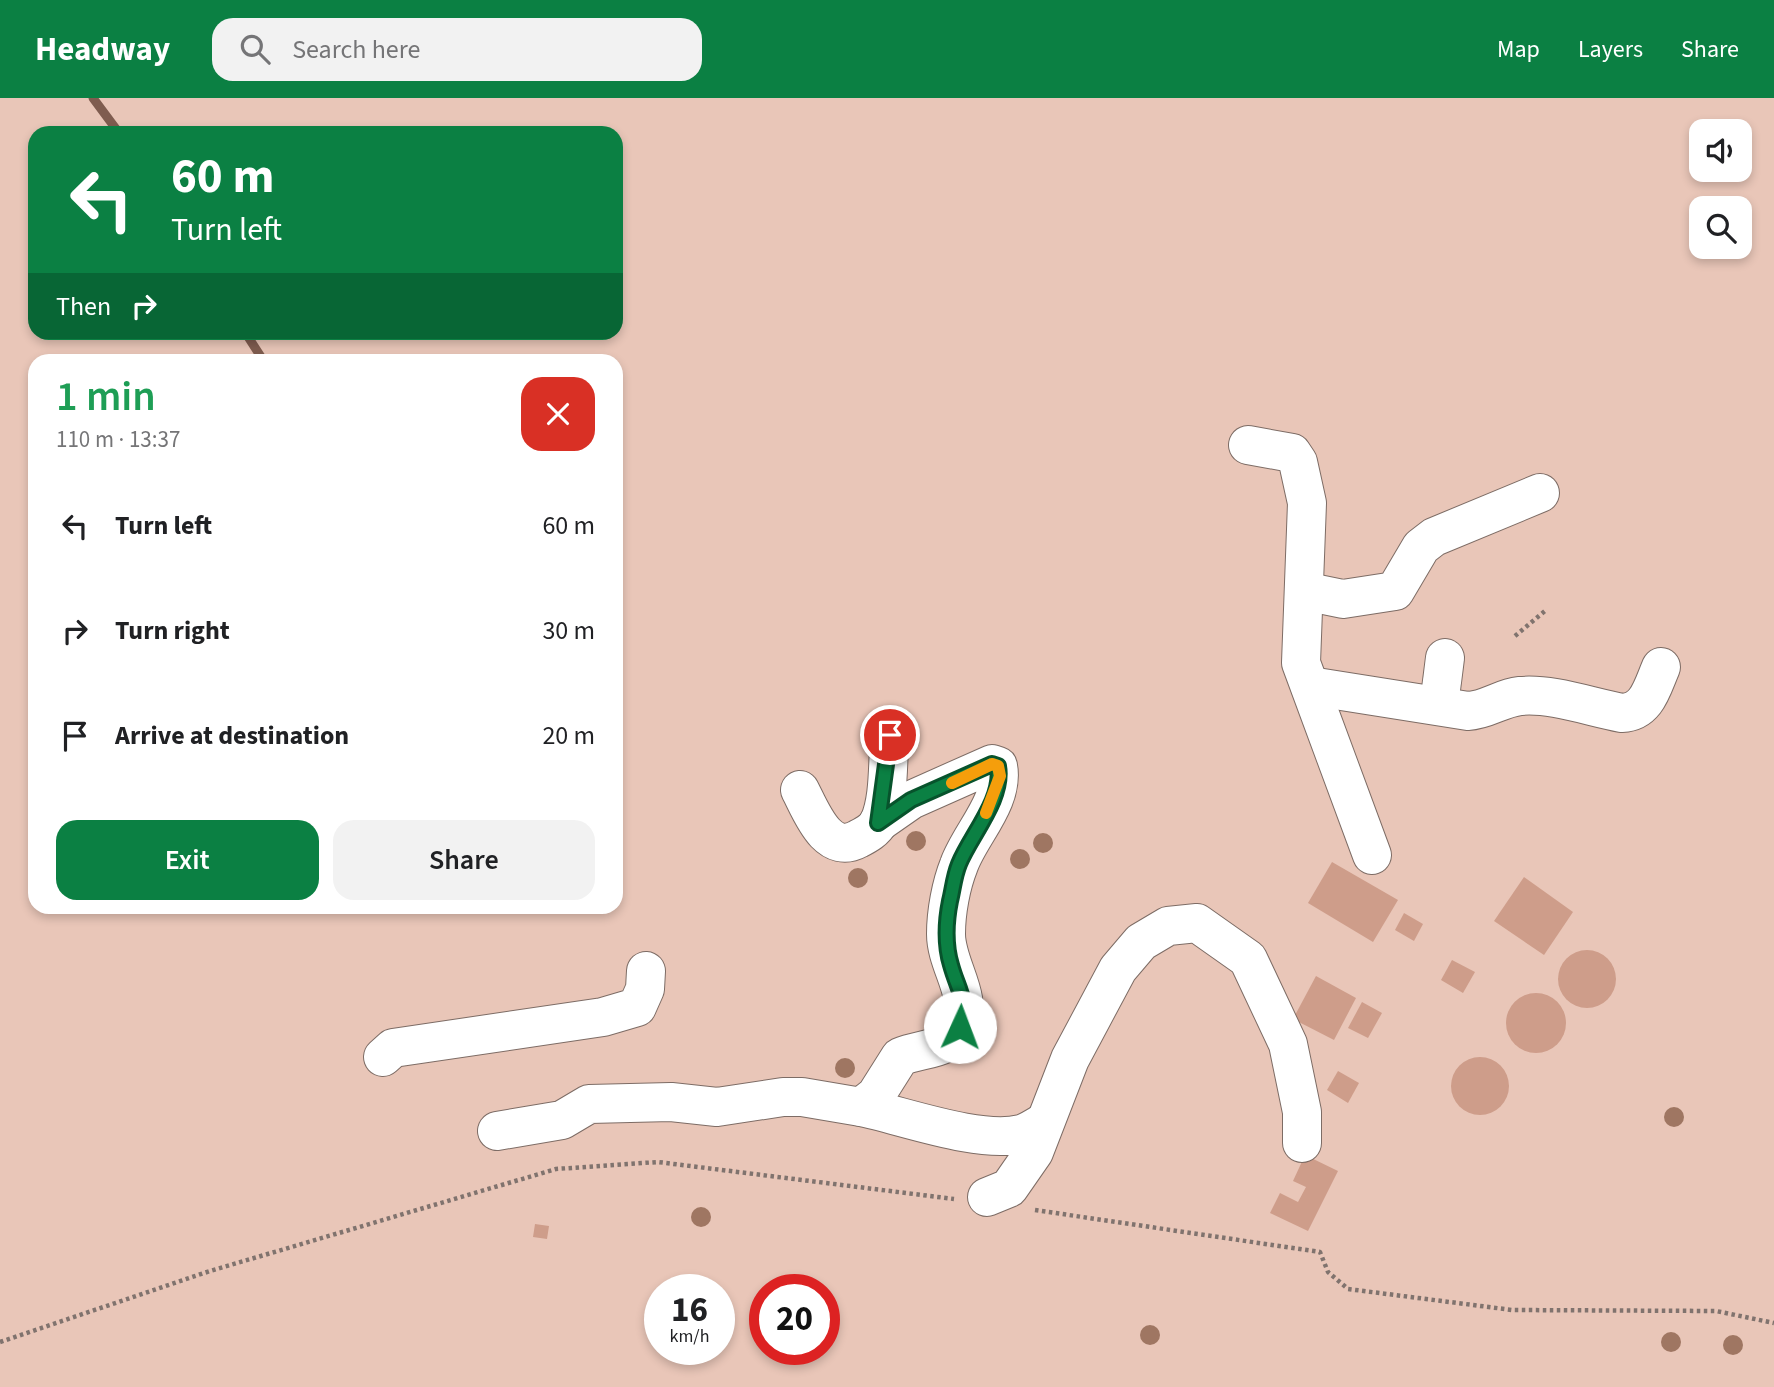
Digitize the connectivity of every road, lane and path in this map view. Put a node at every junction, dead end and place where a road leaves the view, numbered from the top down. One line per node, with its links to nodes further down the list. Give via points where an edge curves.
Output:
1 (1248, 446): 3 (lane, via 1292,453 1298,462 1307,503)
2 (1539, 493): 3 (lane, via 1434,537 1421,547 1395,591 1343,599)
3 (1304, 590): 8 (lane, via 1301,663)
4 (1545, 611): 7 (path)
5 (1445, 659): 9 (lane)
6 (1661, 667): 7 (lane, via 1644,704 1635,712 1518,696)
7 (1504, 669): 9 (lane, via 1485,710)
8 (1310, 686): 9 (lane); 13 (lane)
9 (1439, 705)
10 (890, 735): 12 (lane)
11 (800, 790): 12 (lane, via 823,832 838,842 852,842)
12 (878, 823): 16 (lane, via 911,800 992,764 998,766 1000,776 983,822 959,864 949,905 950,963 964,998 960,1027 944,1046 900,1057 876,1096)
13 (1372, 855)
14 (646, 971): 15 (lane, via 637,1007 603,1017 393,1048)
15 (383, 1057)
16 (861, 1107): 17 (lane, via 964,1132 1022,1133); 18 (lane, via 783,1097 717,1107 671,1102 589,1104 562,1120)
17 (1045, 1122): 19 (lane, via 1070,1059 1118,969 1141,942 1168,926 1197,923 1248,959 1288,1044 1302,1112); 20 (lane, via 1034,1152 1009,1188)
18 (497, 1131)
19 (1301, 1143)
20 (974, 1198): 23 (path, via 658,1162 555,1169 210,1271)
21 (1030, 1209): 22 (path, via 1320,1252 1328,1272 1348,1289 1512,1310 1716,1311)
22 (1774, 1323)
23 (0, 1342)

